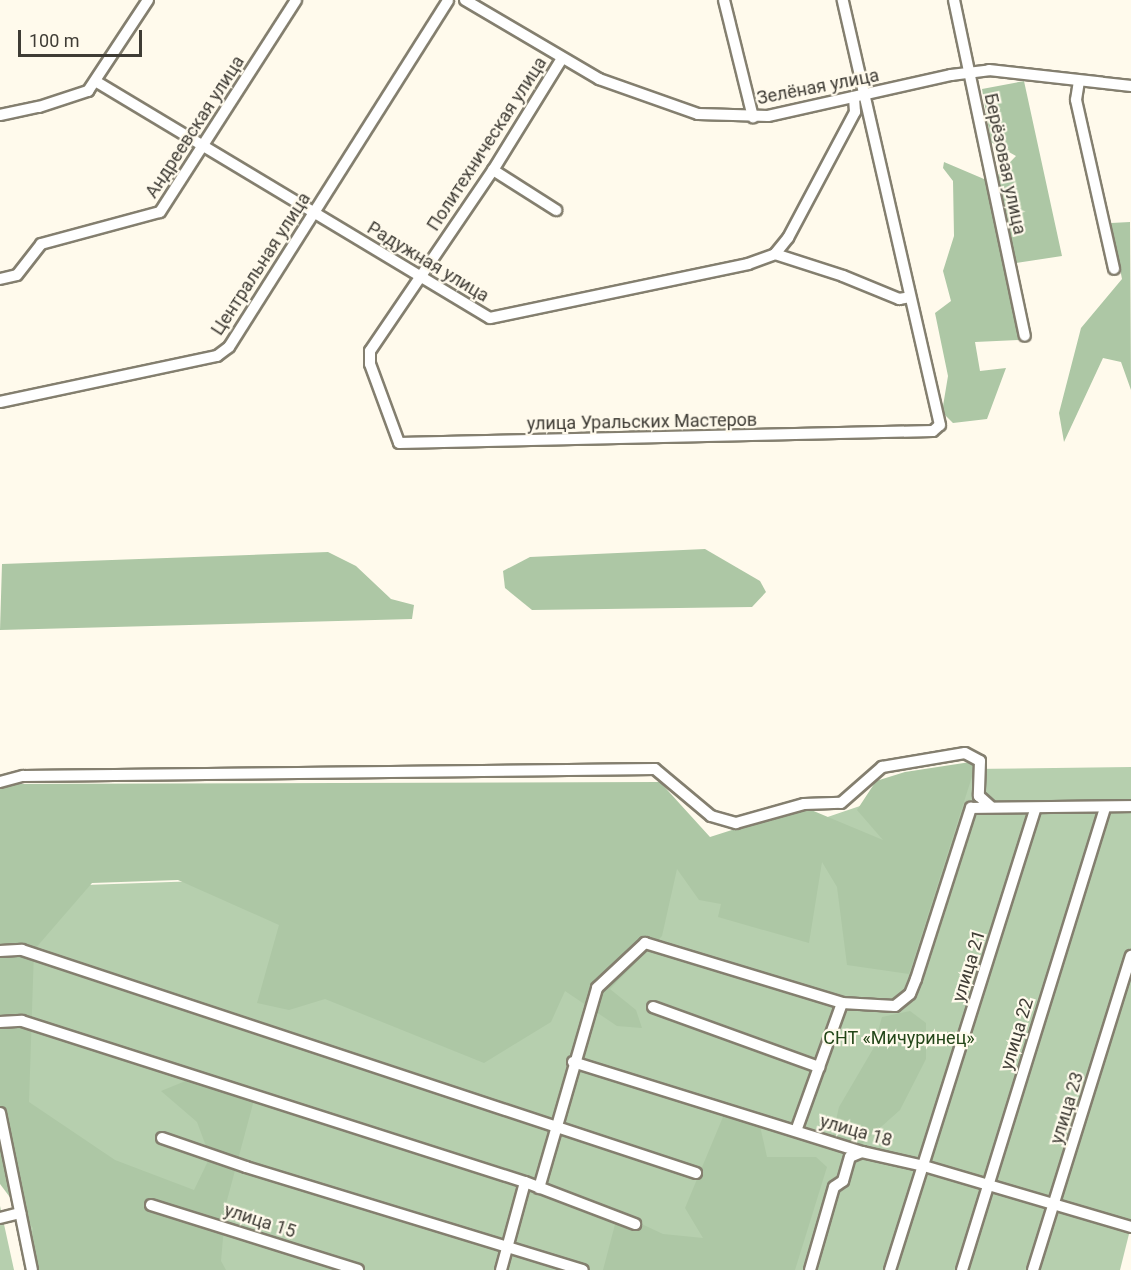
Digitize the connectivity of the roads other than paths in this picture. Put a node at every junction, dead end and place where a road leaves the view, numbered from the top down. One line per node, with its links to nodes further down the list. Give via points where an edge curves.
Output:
1 (147, 0): 11 (street)
2 (296, 0): 16 (street, Андреевская улица)
3 (448, 0): 19 (street, Центральная улица)
4 (465, 0): 8 (street, Зелёная улица)
5 (724, 0): 15 (street)
6 (843, 0): 13 (street)
7 (954, 0): 9 (street, Берёзовая улица)
8 (561, 60): 15 (street, Зелёная улица, via 670,107 698,114); 17 (street, Политехническая улица)
9 (968, 72): 10 (street, Зелёная улица, via 989,70); 13 (street, Зелёная улица); 25 (street, Берёзовая улица)
10 (1079, 81): 12 (street, Зелёная улица); 21 (street, via 1076,100)
11 (97, 82): 14 (street, via 88,91 59,101); 16 (street, Радужная улица)
12 (1131, 86)
13 (860, 96): 15 (street, Зелёная улица); 20 (street, via 788,238); 24 (street)
14 (0, 115)
15 (753, 117)
16 (204, 145): 19 (street, Радужная улица); 23 (street, Андреевская улица, via 160,212 41,244 17,275)
17 (493, 170): 18 (street); 22 (street, Политехническая улица)
18 (556, 210)
19 (313, 213): 22 (street, Радужная улица); 26 (street, Центральная улица, via 229,347 218,356)
20 (775, 254): 22 (street, Радужная улица, via 748,264 505,317 481,315); 24 (street, via 899,299)
21 (1114, 269)
22 (420, 276): 24 (street, улица Уральских Мастеров, via 370,351 370,364 394,436 399,443 408,444 933,431 940,425)
23 (0, 279)
24 (910, 297)
25 (1025, 336)
26 (0, 402)
27 (0, 782): 28 (street, via 23,776 655,769 711,816 736,823 804,804 841,803 882,767 965,753 980,760 979,796)
28 (990, 806): 31 (street); 34 (street, via 971,808 910,994 895,1006)
29 (1131, 806): 30 (street)
30 (1105, 808): 31 (street); 47 (street, улица 22)
31 (1035, 809): 44 (street, улица 21)
32 (0, 951): 40 (street, via 22,950)
33 (1131, 956): 49 (street, улица 23)
34 (842, 1004): 37 (street, via 645,943 597,988); 38 (street)
35 (653, 1007): 38 (street)
36 (0, 1022): 46 (street, via 22,1022)
37 (573, 1062): 40 (street); 41 (street, улица 18)
38 (819, 1066): 41 (street)
39 (0, 1113): 51 (street)
40 (557, 1128): 45 (street); 48 (street)
41 (796, 1131): 43 (street, улица 18)
42 (162, 1138): 55 (street)
43 (862, 1152): 44 (street, улица 18); 60 (street, via 850,1157 843,1181 834,1187)
44 (924, 1166): 47 (street, улица 18); 61 (street, улица 21)
45 (696, 1173)
46 (525, 1182): 48 (street); 55 (street)
47 (987, 1184): 49 (street, улица 18); 62 (street, улица 22)
48 (539, 1188): 53 (street)
49 (1055, 1203): 54 (street, улица 18); 63 (street, улица 23)
50 (151, 1205): 57 (street, улица 15)
51 (20, 1213): 52 (street); 56 (street)
52 (0, 1218)
53 (635, 1224)
54 (1131, 1227)
55 (507, 1247): 58 (street); 59 (street)
56 (32, 1270)
57 (358, 1270)
58 (501, 1270)
59 (583, 1270)
60 (810, 1270)
61 (891, 1270)
62 (962, 1270)
63 (1033, 1270)

